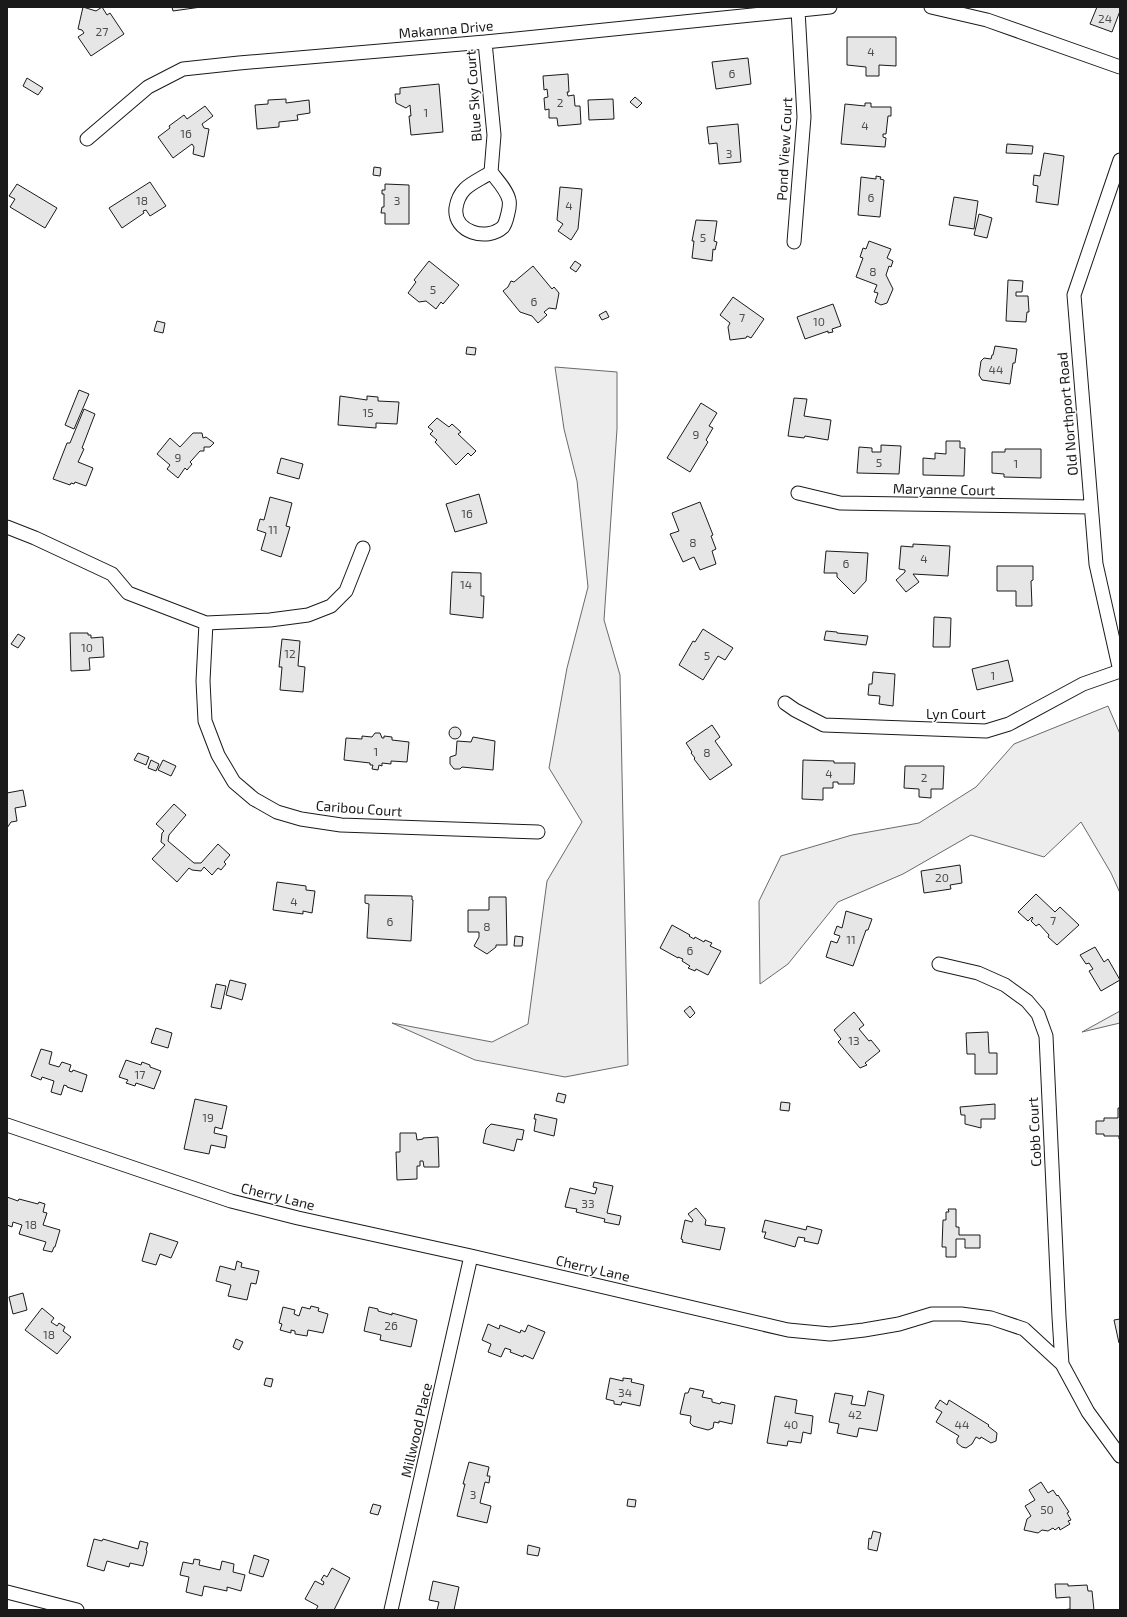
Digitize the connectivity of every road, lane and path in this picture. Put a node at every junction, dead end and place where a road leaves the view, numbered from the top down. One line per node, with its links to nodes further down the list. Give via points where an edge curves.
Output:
1 (830, 7): 3 (street, Makanna Drive)
2 (931, 7): 5 (street, via 987,20)
3 (798, 10): 4 (street, Makanna Drive); 9 (street, Pond View Court, via 804,117)
4 (485, 42): 6 (street, Makanna Drive, via 182,69 148,87); 8 (street, Blue Sky Court, via 494,135)
5 (1120, 67)
6 (87, 139)
7 (1120, 160): 11 (street, Old Northport Road, via 1074,295)
8 (491, 172): 8 (street, via 465,189 457,203 455,214 458,221 471,232 481,234 498,230 504,226 507,218 509,200)
9 (794, 242)
10 (798, 493): 11 (street, Maryanne Court, via 840,503)
11 (1091, 507): 15 (street, Old Northport Road, via 1096,564)
12 (7, 527): 14 (street, via 112,574 128,593)
13 (364, 548): 14 (street, via 346,591 331,606 308,615 270,620)
14 (206, 623): 17 (street, Caribou Court, via 203,681 205,721 218,755 234,782 254,799 277,812 301,819 341,825)
15 (1120, 671): 16 (street, Lyn Court, via 1083,684 1009,724 986,731 824,725)
16 (785, 703)
17 (538, 832)
18 (939, 964): 21 (street, Cobb Court, via 978,973 1005,984 1027,1000 1038,1014 1046,1036)
19 (7, 1125): 20 (street, Cherry Lane, via 231,1201)
20 (472, 1256): 21 (street, Cherry Lane, via 788,1330 830,1334 899,1324 932,1314 991,1318 1024,1329); 25 (street, Millwood Place)
21 (1062, 1364): 22 (street, Cherry Lane, via 1088,1412)
22 (1120, 1456)
23 (7, 1592): 24 (street)
24 (77, 1610)
25 (391, 1610)

